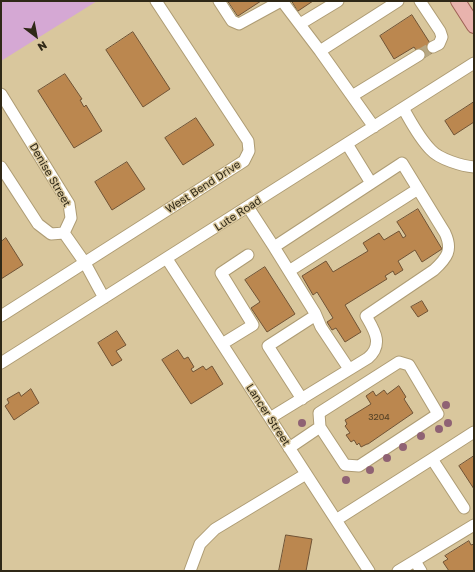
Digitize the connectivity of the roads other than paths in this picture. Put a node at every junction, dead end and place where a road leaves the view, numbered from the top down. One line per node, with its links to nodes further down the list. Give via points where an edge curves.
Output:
1 (156, 1): 28 (street, West Bend Drive, via 248,141 249,151 244,161)
2 (219, 1): 3 (street, via 232,21 239,24)
3 (281, 1): 8 (street)
4 (338, 1): 8 (street)
5 (398, 1): 11 (street)
6 (420, 1): 10 (street, via 442,37 439,44)
7 (458, 1): 9 (main road)
8 (300, 24): 11 (street)
9 (474, 26)
10 (433, 47)
11 (320, 51): 15 (street)
12 (420, 55): 15 (street)
13 (474, 62): 16 (street, Lute Road)
14 (1, 94): 24 (street, Denise Street, via 69,204 71,218)
15 (352, 96): 17 (street)
16 (403, 108): 17 (street, Lute Road); 20 (street, via 432,151 450,161)
17 (374, 127): 18 (street, Lute Road)
18 (346, 144): 21 (street); 23 (street, Lute Road)
19 (1, 166): 24 (street, via 38,224 51,234)
20 (474, 167)
21 (371, 184): 22 (street, via 402,163); 25 (street)
22 (418, 189): 29 (street); 35 (street, via 449,241 448,254 434,270 366,316 376,334 375,348 372,354)
23 (248, 207): 25 (street); 27 (street, Lute Road)
24 (64, 233): 28 (street)
25 (274, 247): 29 (street)
26 (248, 255): 33 (street, via 221,273 253,325)
27 (167, 259): 30 (street, Lute Road); 33 (street, Lancer Street)
28 (85, 263): 30 (street); 31 (street, West Bend Drive)
29 (289, 271): 32 (street)
30 (104, 298): 34 (street, Lute Road)
31 (1, 316)
32 (316, 316): 35 (street); 36 (street, via 268,346)
33 (222, 344): 37 (street, Lancer Street)
34 (1, 363)
35 (349, 369): 36 (street)
36 (302, 399): 37 (street)
37 (270, 418): 40 (street, Lancer Street)
38 (320, 427): 38 (street, via 345,465 358,466 438,414 408,365 399,362 319,413); 40 (street)
39 (474, 432): 41 (street)
40 (289, 448): 42 (street, Lancer Street)
41 (432, 459): 43 (street); 44 (street)
42 (306, 474): 44 (street, Lancer Street); 47 (street, via 215,529 200,544)
43 (464, 508)
44 (336, 520): 48 (street, Lancer Street)
45 (474, 525): 46 (street)
46 (415, 561): 49 (street); 50 (street)
47 (190, 571)
48 (369, 571)
49 (398, 571)
50 (421, 571)

